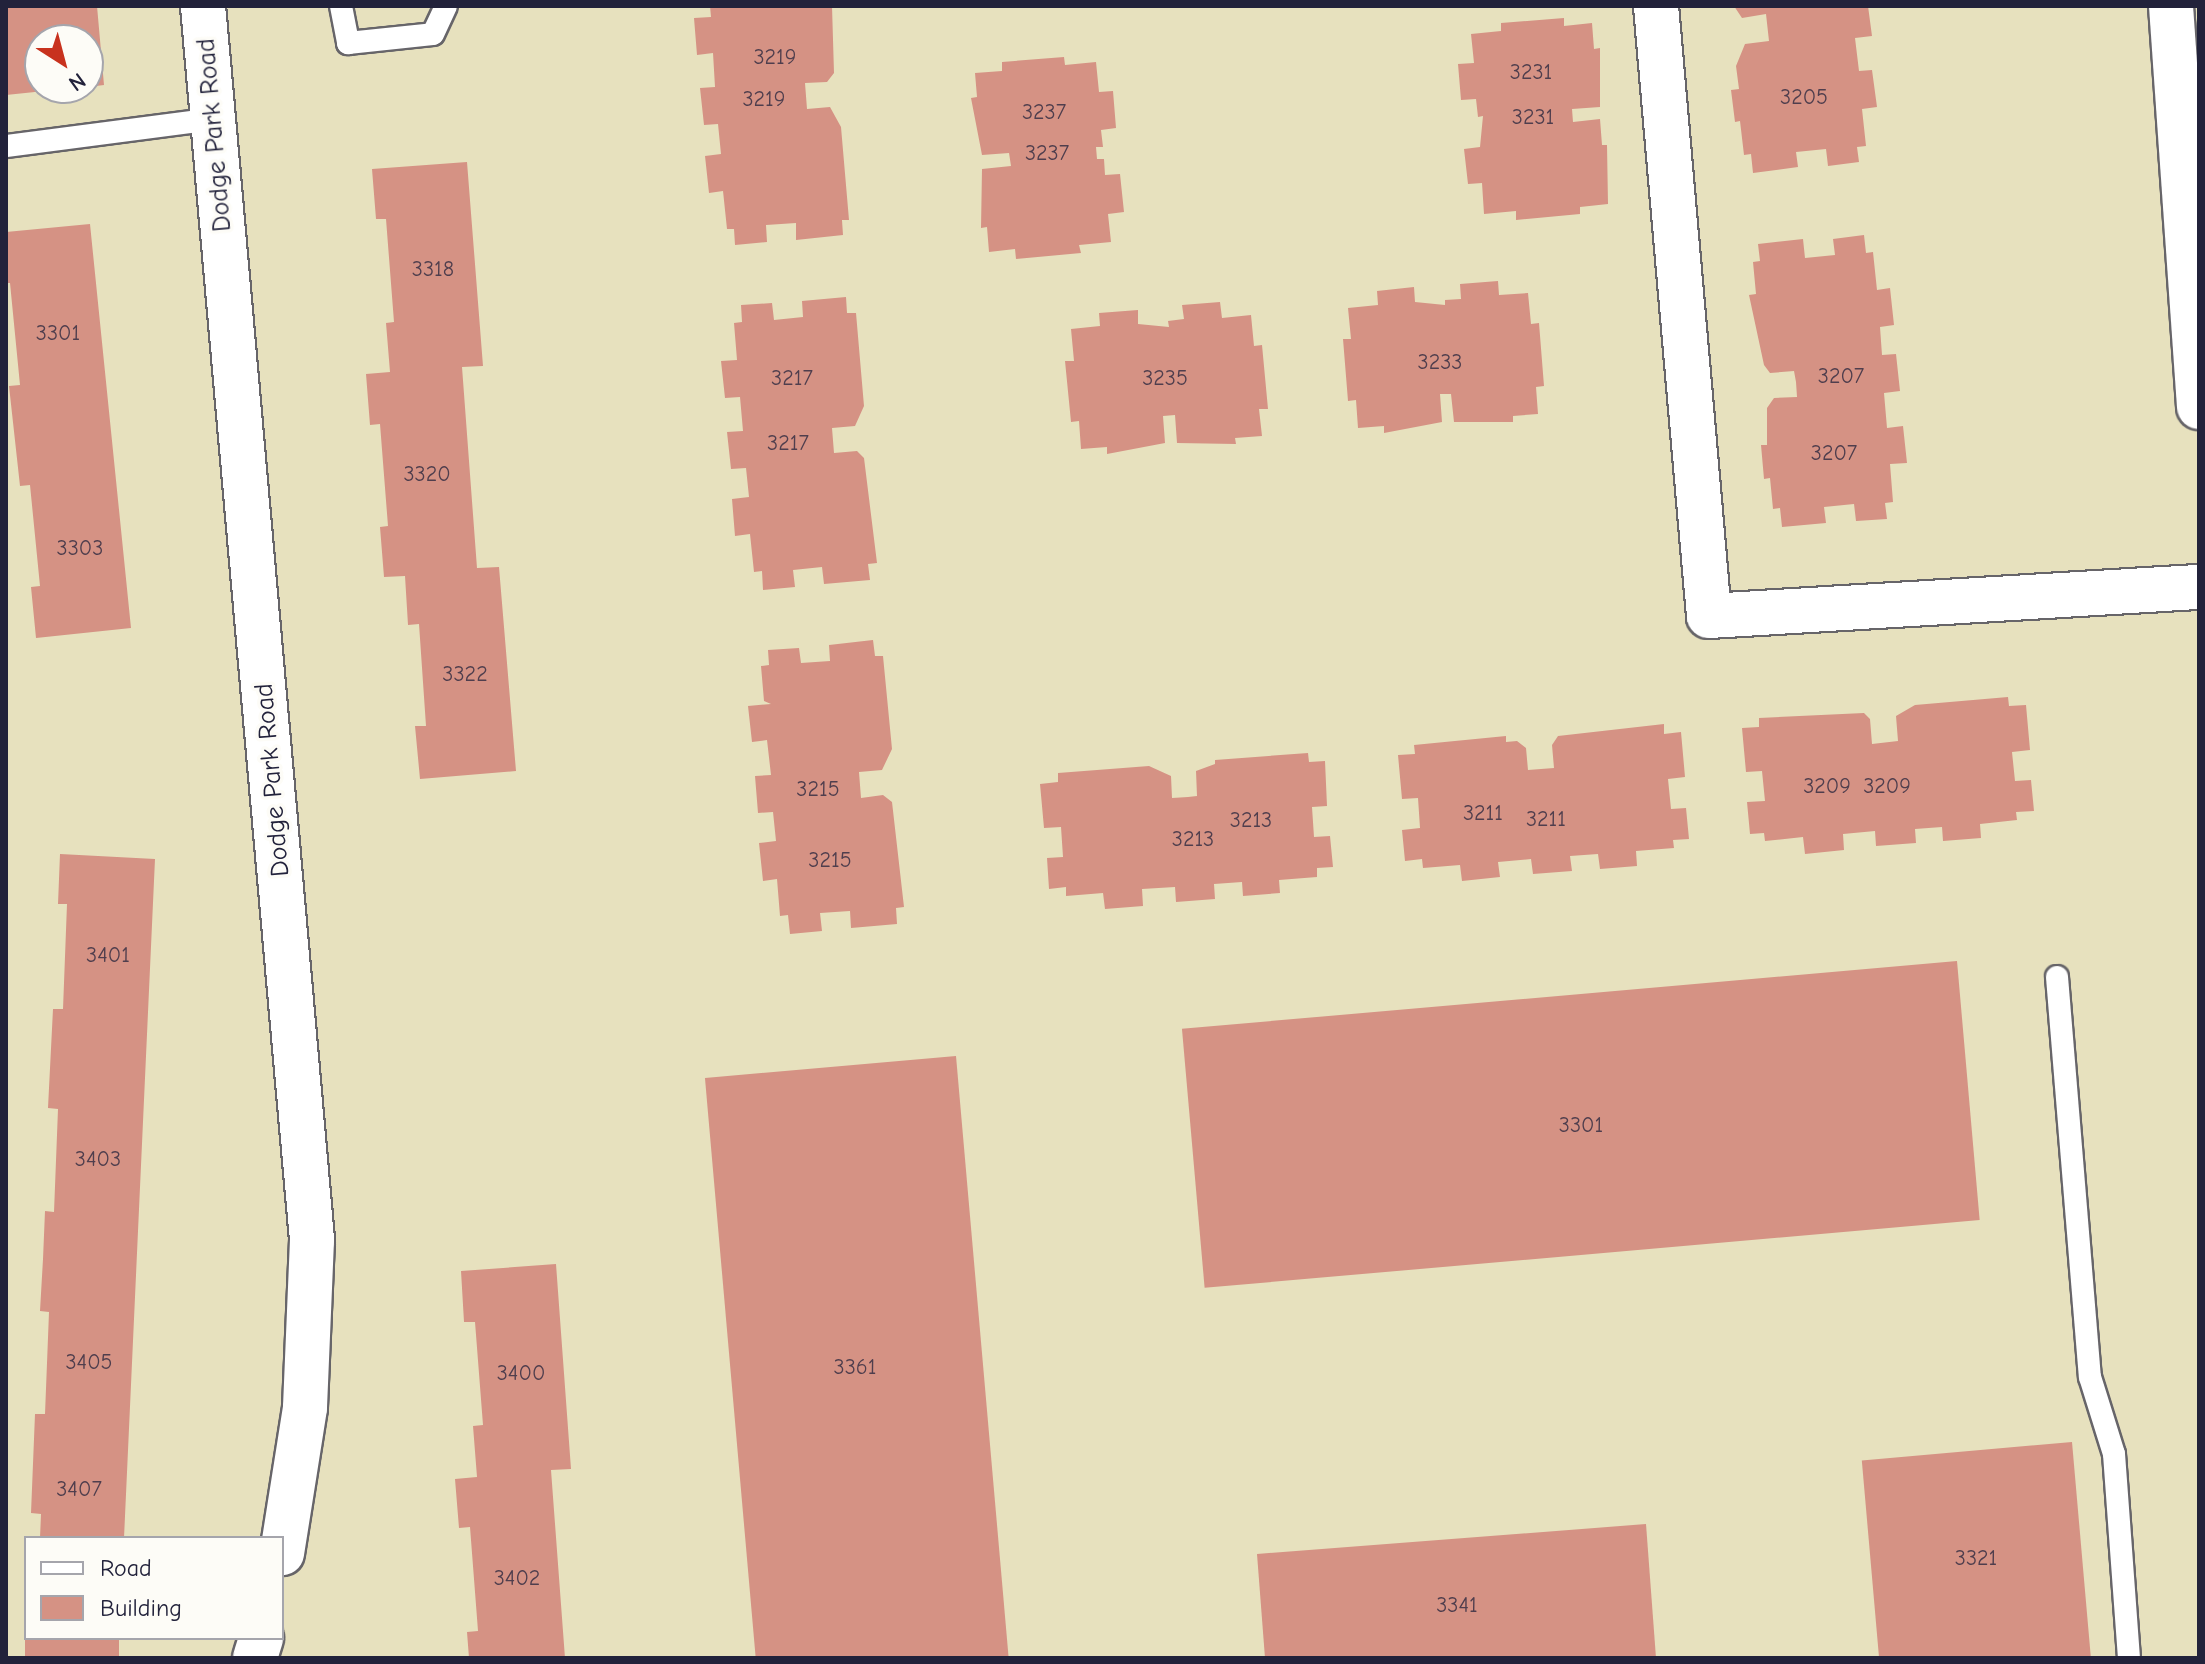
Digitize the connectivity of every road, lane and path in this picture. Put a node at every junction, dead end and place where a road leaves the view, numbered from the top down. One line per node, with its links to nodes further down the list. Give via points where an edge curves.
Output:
1 (203, 6): 6 (street, Dodge Park Road)
2 (341, 6): 3 (lane, via 348,43 433,34)
3 (446, 6)
4 (1656, 6): 10 (street, via 1709,616)
5 (2171, 6): 8 (street)
6 (213, 119): 7 (lane); 12 (street, Dodge Park Road, via 312,1240 305,1408)
7 (6, 146)
8 (2198, 363): 9 (street)
9 (2199, 407)
10 (2199, 587)
11 (2057, 977): 13 (lane, via 2090,1377 2114,1454)
12 (284, 1540)
13 (2129, 1658)

